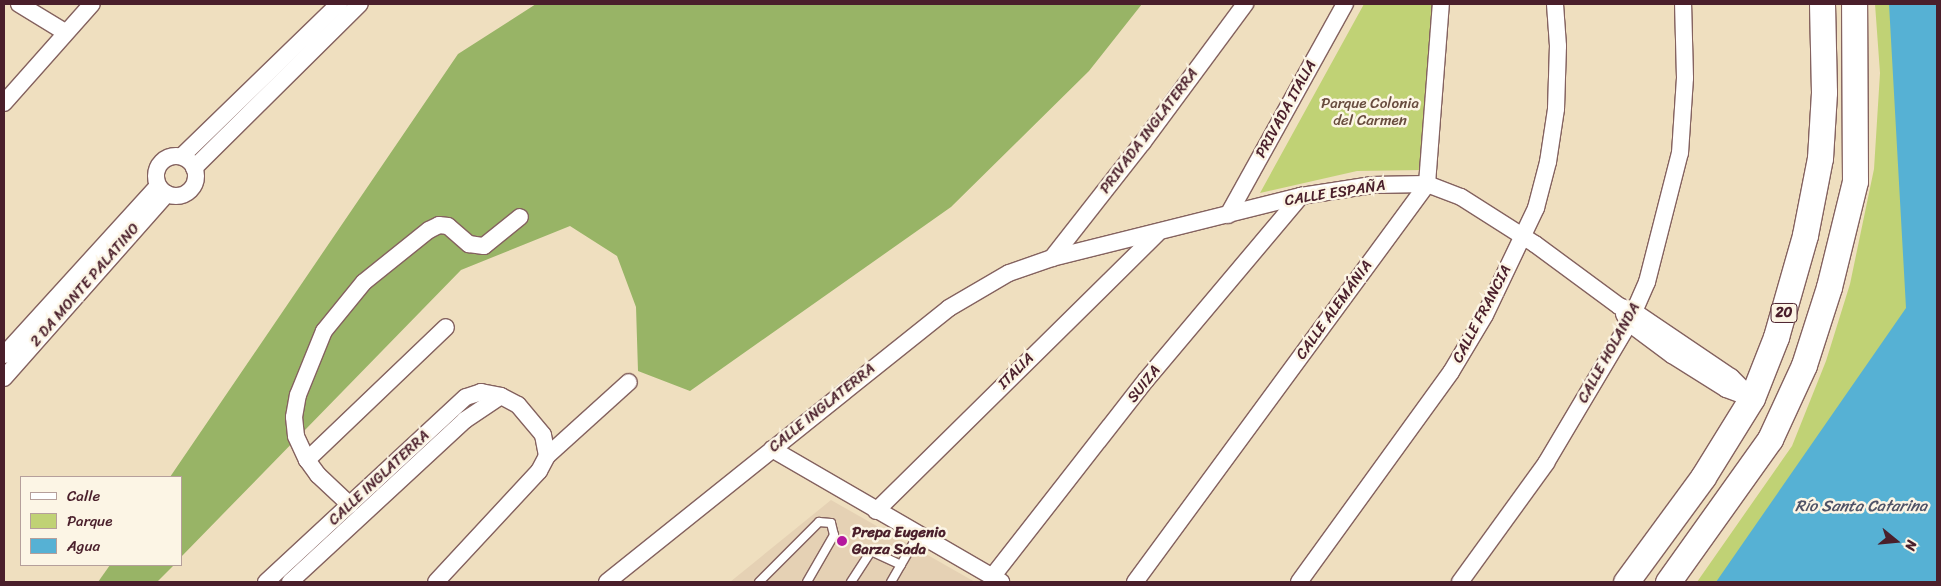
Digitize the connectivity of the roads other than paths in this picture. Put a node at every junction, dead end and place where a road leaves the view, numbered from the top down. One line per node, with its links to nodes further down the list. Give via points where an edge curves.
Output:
1 (19, 4): 12 (street)
2 (92, 4): 12 (street)
3 (339, 4): 14 (street)
4 (360, 4): 15 (street)
5 (1245, 4): 23 (street, PRIVADA INGLATERRA)
6 (1345, 4): 19 (street, PRIVADA ITALIA)
7 (1441, 4): 16 (street)
8 (1555, 4): 22 (street, CALLE FRANCIA, via 1558,46 1556,109 1548,162 1536,208)
9 (1683, 4): 24 (street, CALLE HOLANDA, via 1685,78 1680,153 1658,246)
10 (1822, 4): 31 (main road, 20, via 1824,92 1815,188 1792,289)
11 (1854, 4): 29 (main road, 20, via 1855,180 1829,287)
12 (65, 32): 13 (street)
13 (4, 103)
14 (182, 156): 15 (street); 17 (street, via 173,156 162,162 156,174)
15 (194, 168): 17 (street, via 195,180 190,190 178,196)
16 (1427, 184): 18 (street, CALLE ESPAÑA, via 1372,185); 22 (street, CALLE ESPAÑA, via 1462,197); 49 (street, CALLE ALEMÁNIA)
17 (162, 190): 26 (street, 2 DA MONTE PALATINO); 27 (street, 2 DA MONTE PALATINO)
18 (1301, 196): 19 (street, CALLE ESPAÑA); 40 (street, SUIZA, via 1146,380)
19 (1228, 215): 21 (street, CALLE ESPAÑA)
20 (520, 217): 35 (street, via 484,246 469,244 448,226 439,225 429,230 383,265 339,309 313,354 298,395 294,417 296,436)
21 (1158, 232): 23 (street, CALLE ESPAÑA); 37 (street, ITALIA)
22 (1522, 236): 24 (street, CALLE ESPAÑA); 50 (street, CALLE FRANCIA, via 1485,315 1451,372)
23 (1052, 258): 33 (street, CALLE INGLATERRA, via 1010,273 949,308)
24 (1632, 318): 31 (street, CALLE ESPAÑA, via 1731,377); 51 (street, CALLE HOLANDA, via 1546,463)
25 (446, 327): 35 (street)
26 (4, 354)
27 (4, 378)
28 (629, 382): 34 (street)
29 (1792, 392): 31 (main road); 32 (main road, 20)
30 (501, 396): 34 (street, CALLE INGLATERRA, via 518,405 543,435); 36 (street, CALLE INGLATERRA, via 481,392 466,397); 42 (street, CALLE INGLATERRA, via 465,420)
31 (1752, 398): 32 (main road); 52 (main road, 20, via 1703,477)
32 (1770, 439): 53 (main road, 20)
33 (772, 449): 37 (street); 44 (street, CALLE INGLATERRA)
34 (547, 456): 43 (street, via 539,472)
35 (306, 460): 36 (street)
36 (350, 505): 41 (street, CALLE INGLATERRA)
37 (876, 512): 38 (street)
38 (918, 535): 39 (lane); 40 (street)
39 (901, 566): 47 (lane, via 871,551); 48 (lane)
40 (996, 580)
41 (266, 582)
42 (290, 582)
43 (436, 582)
44 (607, 582)
45 (759, 582): 46 (lane, via 819,522 831,523 834,535)
46 (807, 582)
47 (851, 582)
48 (891, 582)
49 (1135, 582)
50 (1299, 582)
51 (1460, 582)
52 (1626, 582)
53 (1668, 582)

